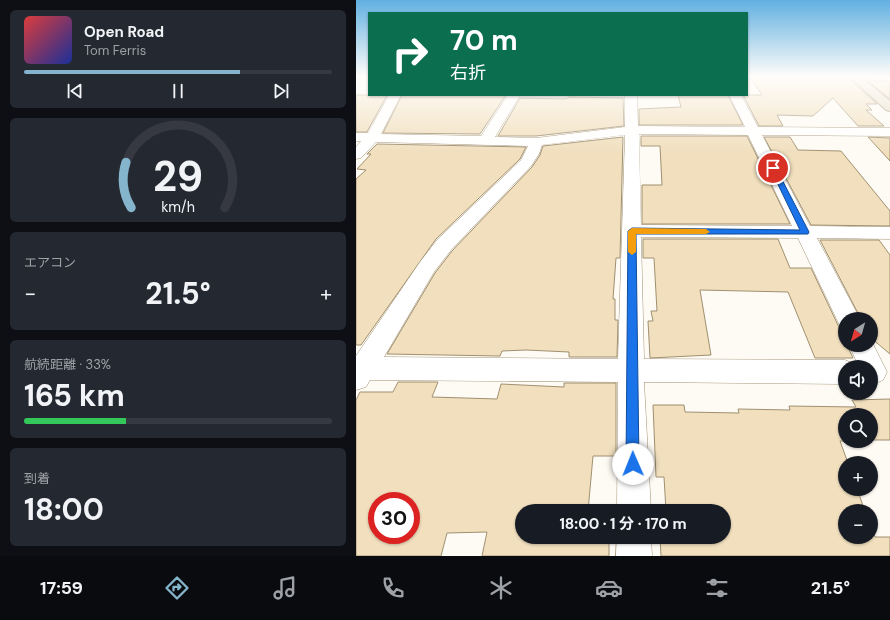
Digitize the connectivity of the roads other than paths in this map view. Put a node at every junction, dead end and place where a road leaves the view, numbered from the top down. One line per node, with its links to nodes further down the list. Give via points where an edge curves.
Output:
1 (391, 102): 9 (street)
2 (510, 102): 10 (street)
3 (630, 102): 5 (street)
4 (740, 102): 6 (street)
5 (632, 130): 6 (street); 11 (street); 13 (street)
6 (754, 130): 7 (street); 14 (street)
7 (890, 132)
8 (356, 137): 9 (street)
9 (373, 137): 10 (street); 12 (street)
10 (486, 140): 11 (street)
11 (536, 142): 18 (street, via 526,162 459,229 427,267)
12 (356, 155)
13 (632, 231): 14 (street); 17 (street)
14 (805, 232): 15 (street); 16 (street)
15 (890, 233)
16 (845, 312)
17 (631, 370): 18 (street); 19 (street); 20 (street)
18 (358, 372)
19 (838, 372)
20 (634, 504)
21 (634, 544): 22 (street)
22 (634, 556)

